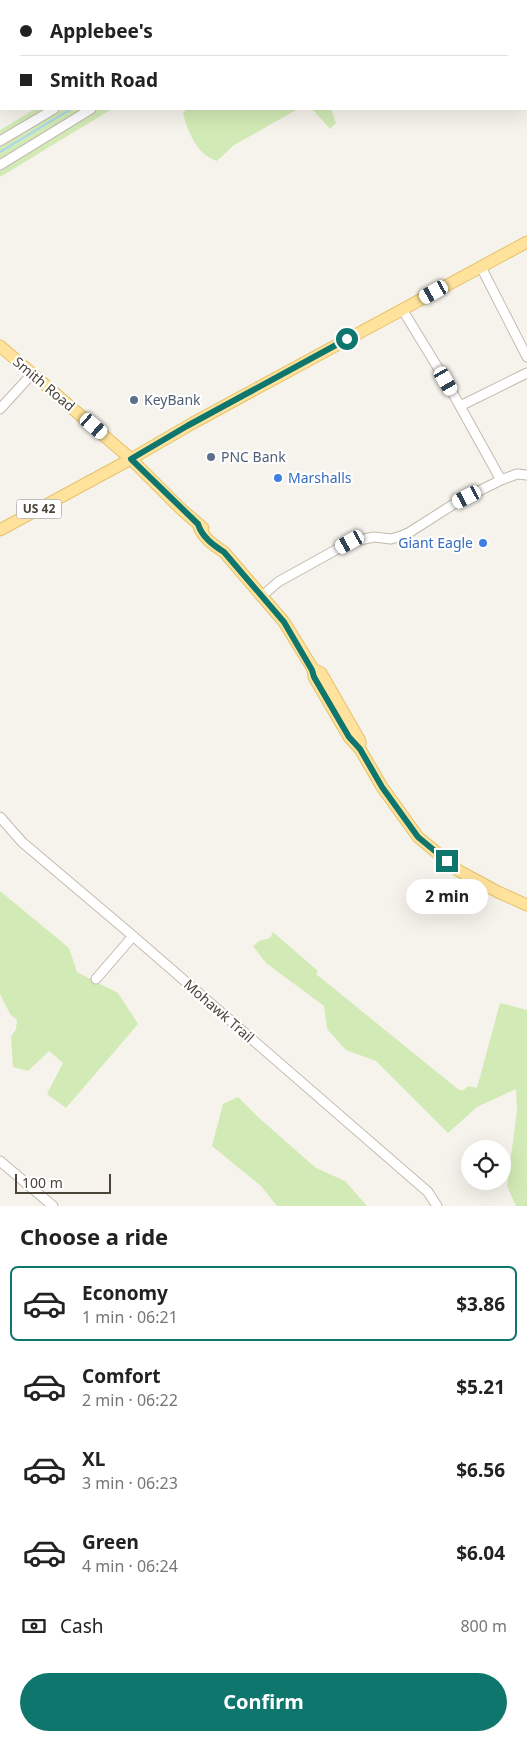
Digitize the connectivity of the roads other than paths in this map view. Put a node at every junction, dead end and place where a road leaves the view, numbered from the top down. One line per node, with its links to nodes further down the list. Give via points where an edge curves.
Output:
1 (52, 110): 3 (street)
2 (89, 110): 4 (street)
3 (0, 141)
4 (0, 164)
5 (527, 242): 6 (main road, US 42)
6 (481, 266): 7 (main road, US 42); 9 (street)
7 (402, 309): 12 (street); 14 (main road, US 42)
8 (0, 346): 11 (main road, Smith Road)
9 (527, 358)
10 (527, 373): 12 (street)
11 (32, 374): 13 (street); 14 (main road, Smith Road)
12 (460, 406): 16 (street)
13 (0, 409)
14 (131, 459): 17 (main road, US 42); 18 (main road, Smith Road, via 198,524 200,532 224,552)
15 (527, 475): 16 (street, via 517,474)
16 (501, 480): 18 (street, via 456,502 409,532 391,539 374,537 350,542 278,582)
17 (0, 530)
18 (261, 597): 20 (main road, Smith Road, via 284,622 349,737 418,837 459,871)
19 (0, 817): 21 (street, Mohawk Trail, via 22,842)
20 (527, 905)
21 (133, 936): 22 (street); 25 (street, Mohawk Trail, via 428,1192)
22 (96, 979)
23 (0, 1162): 24 (street)
24 (53, 1206)
25 (437, 1206)

